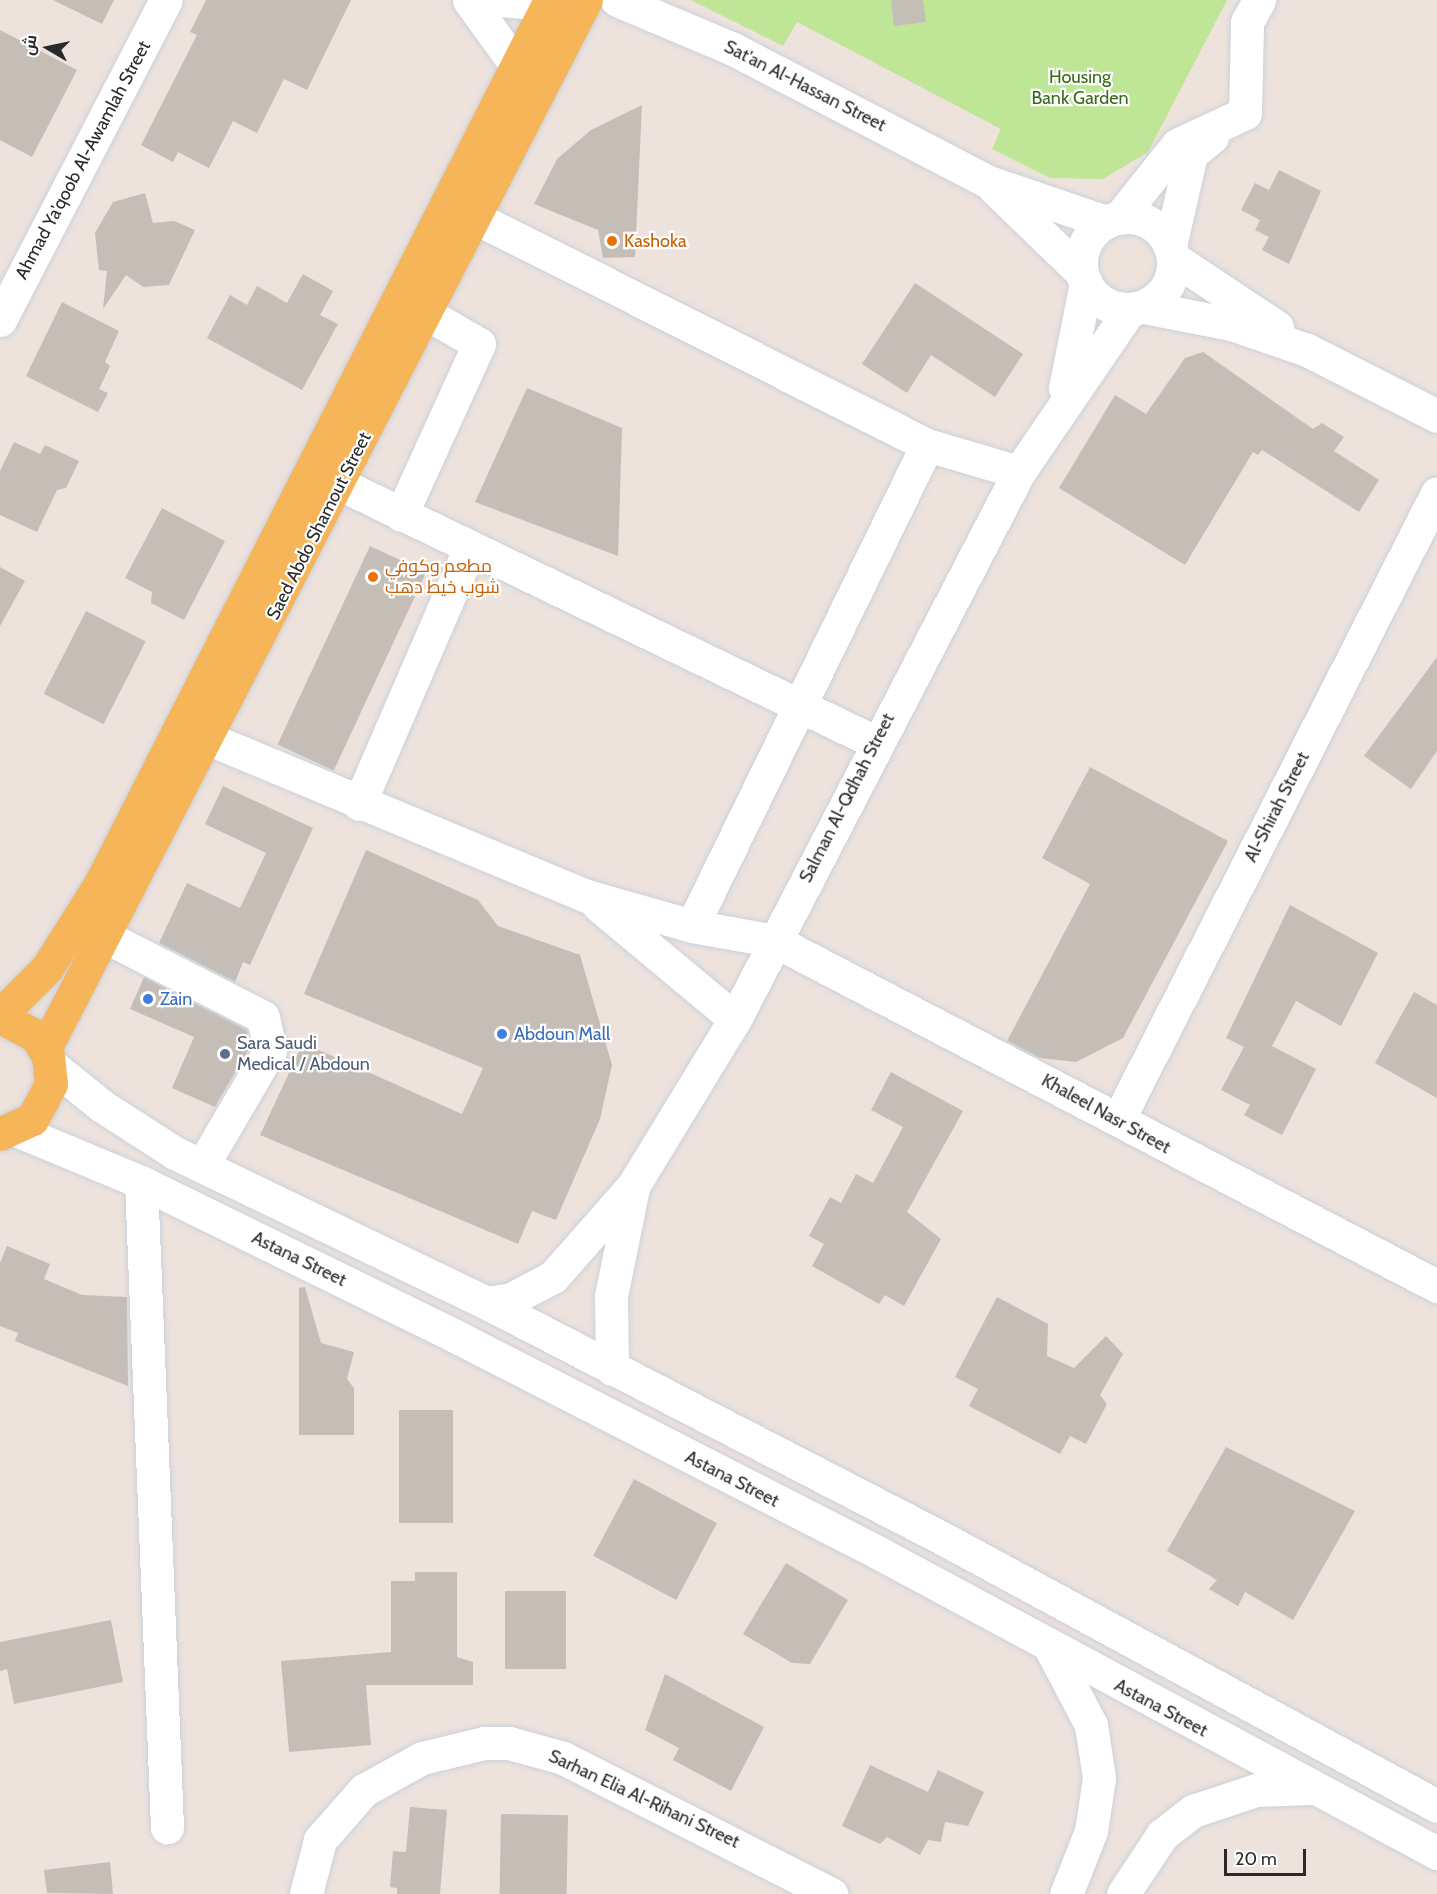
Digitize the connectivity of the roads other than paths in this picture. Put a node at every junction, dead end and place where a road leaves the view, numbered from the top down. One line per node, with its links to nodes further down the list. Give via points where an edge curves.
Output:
1 (166, 0): 17 (street, Ahmad Ya'qoob Al-Awamlah Street)
2 (469, 0): 8 (street)
3 (501, 0): 7 (street)
4 (586, 0): 11 (main road, Saed Abdo Shamout Street)
5 (617, 0): 10 (street, Sat'an Al-Hassan Street, via 733,49)
6 (1259, 0): 9 (street, via 1246,22)
7 (549, 2): 8 (main road, Saed Abdo Shamout Street)
8 (516, 65): 35 (main road, Saed Abdo Shamout Street, via 100,884 47,968)
9 (1245, 112): 12 (street, via 1177,145); 13 (street, via 1191,154)
10 (989, 182): 12 (street, Sat'an Al-Hassan Street); 14 (street, Sat'an Al-Hassan Street)
11 (474, 217): 16 (main road, Saed Abdo Shamout Street); 21 (street)
12 (1112, 220): 13 (street, via 1150,222); 14 (street, via 1086,243)
13 (1172, 252): 15 (street, via 1167,288); 18 (street)
14 (1084, 278): 15 (street, via 1104,303); 19 (street, Salman Al-Qdhah Street)
15 (1137, 308): 18 (street, via 1232,324); 19 (street, Salman Al-Qdhah Street)
16 (427, 314): 23 (main road, Saed Abdo Shamout Street); 25 (street, via 479,344)
17 (0, 320)
18 (1307, 350): 20 (street)
19 (1059, 410): 22 (street, Salman Al-Qdhah Street)
20 (1437, 416)
21 (927, 445): 22 (street); 27 (street)
22 (1019, 472): 29 (street, Salman Al-Qdhah Street)
23 (340, 484): 25 (street); 28 (main road, Saed Abdo Shamout Street)
24 (1437, 493): 38 (street, Al-Shirah Street)
25 (401, 514): 26 (street)
26 (470, 548): 27 (street); 30 (street)
27 (796, 705): 29 (street); 32 (street)
28 (207, 738): 30 (street); 33 (main road, Saed Abdo Shamout Street)
29 (875, 742): 34 (street, Salman Al-Qdhah Street)
30 (358, 804): 31 (street)
31 (587, 896): 32 (street, Khaleel Nasr Street); 36 (street)
32 (692, 926): 34 (street, Khaleel Nasr Street)
33 (104, 936): 37 (main road, Saed Abdo Shamout Street); 40 (street, via 263,1017 270,1050)
34 (775, 941): 36 (street, Salman Al-Qdhah Street); 38 (street, Khaleel Nasr Street)
35 (0, 1016): 37 (main road, via 25,1027)
36 (735, 1018): 42 (street, Salman Al-Qdhah Street)
37 (48, 1057): 39 (main road, via 45,1103); 40 (street, via 140,1133)
38 (1118, 1120): 43 (street, Khaleel Nasr Street)
39 (8, 1132): 41 (street, Astana Street)
40 (202, 1166): 44 (street)
41 (141, 1182): 46 (street, Astana Street, via 876,1552); 49 (street)
42 (633, 1186): 44 (street, Salman Al-Qdhah Street, via 553,1277 511,1299); 45 (street, Salman Al-Qdhah Street, via 611,1296)
43 (1435, 1280)
44 (487, 1303): 45 (street)
45 (612, 1369): 48 (street, via 1026,1582)
46 (1052, 1649): 47 (street, Astana Street); 51 (street, via 1084,1707 1098,1756 1097,1805)
47 (1310, 1788): 50 (street, Astana Street); 54 (street, via 1257,1790 1193,1811 1162,1835)
48 (1437, 1806)
49 (166, 1827)
50 (1437, 1853)
51 (1062, 1891)
52 (306, 1894): 53 (street, Sarhan Elia Al-Rihani Street, via 320,1840 364,1790 422,1758 484,1743 537,1749 571,1762)
53 (831, 1894)
54 (1123, 1894)

